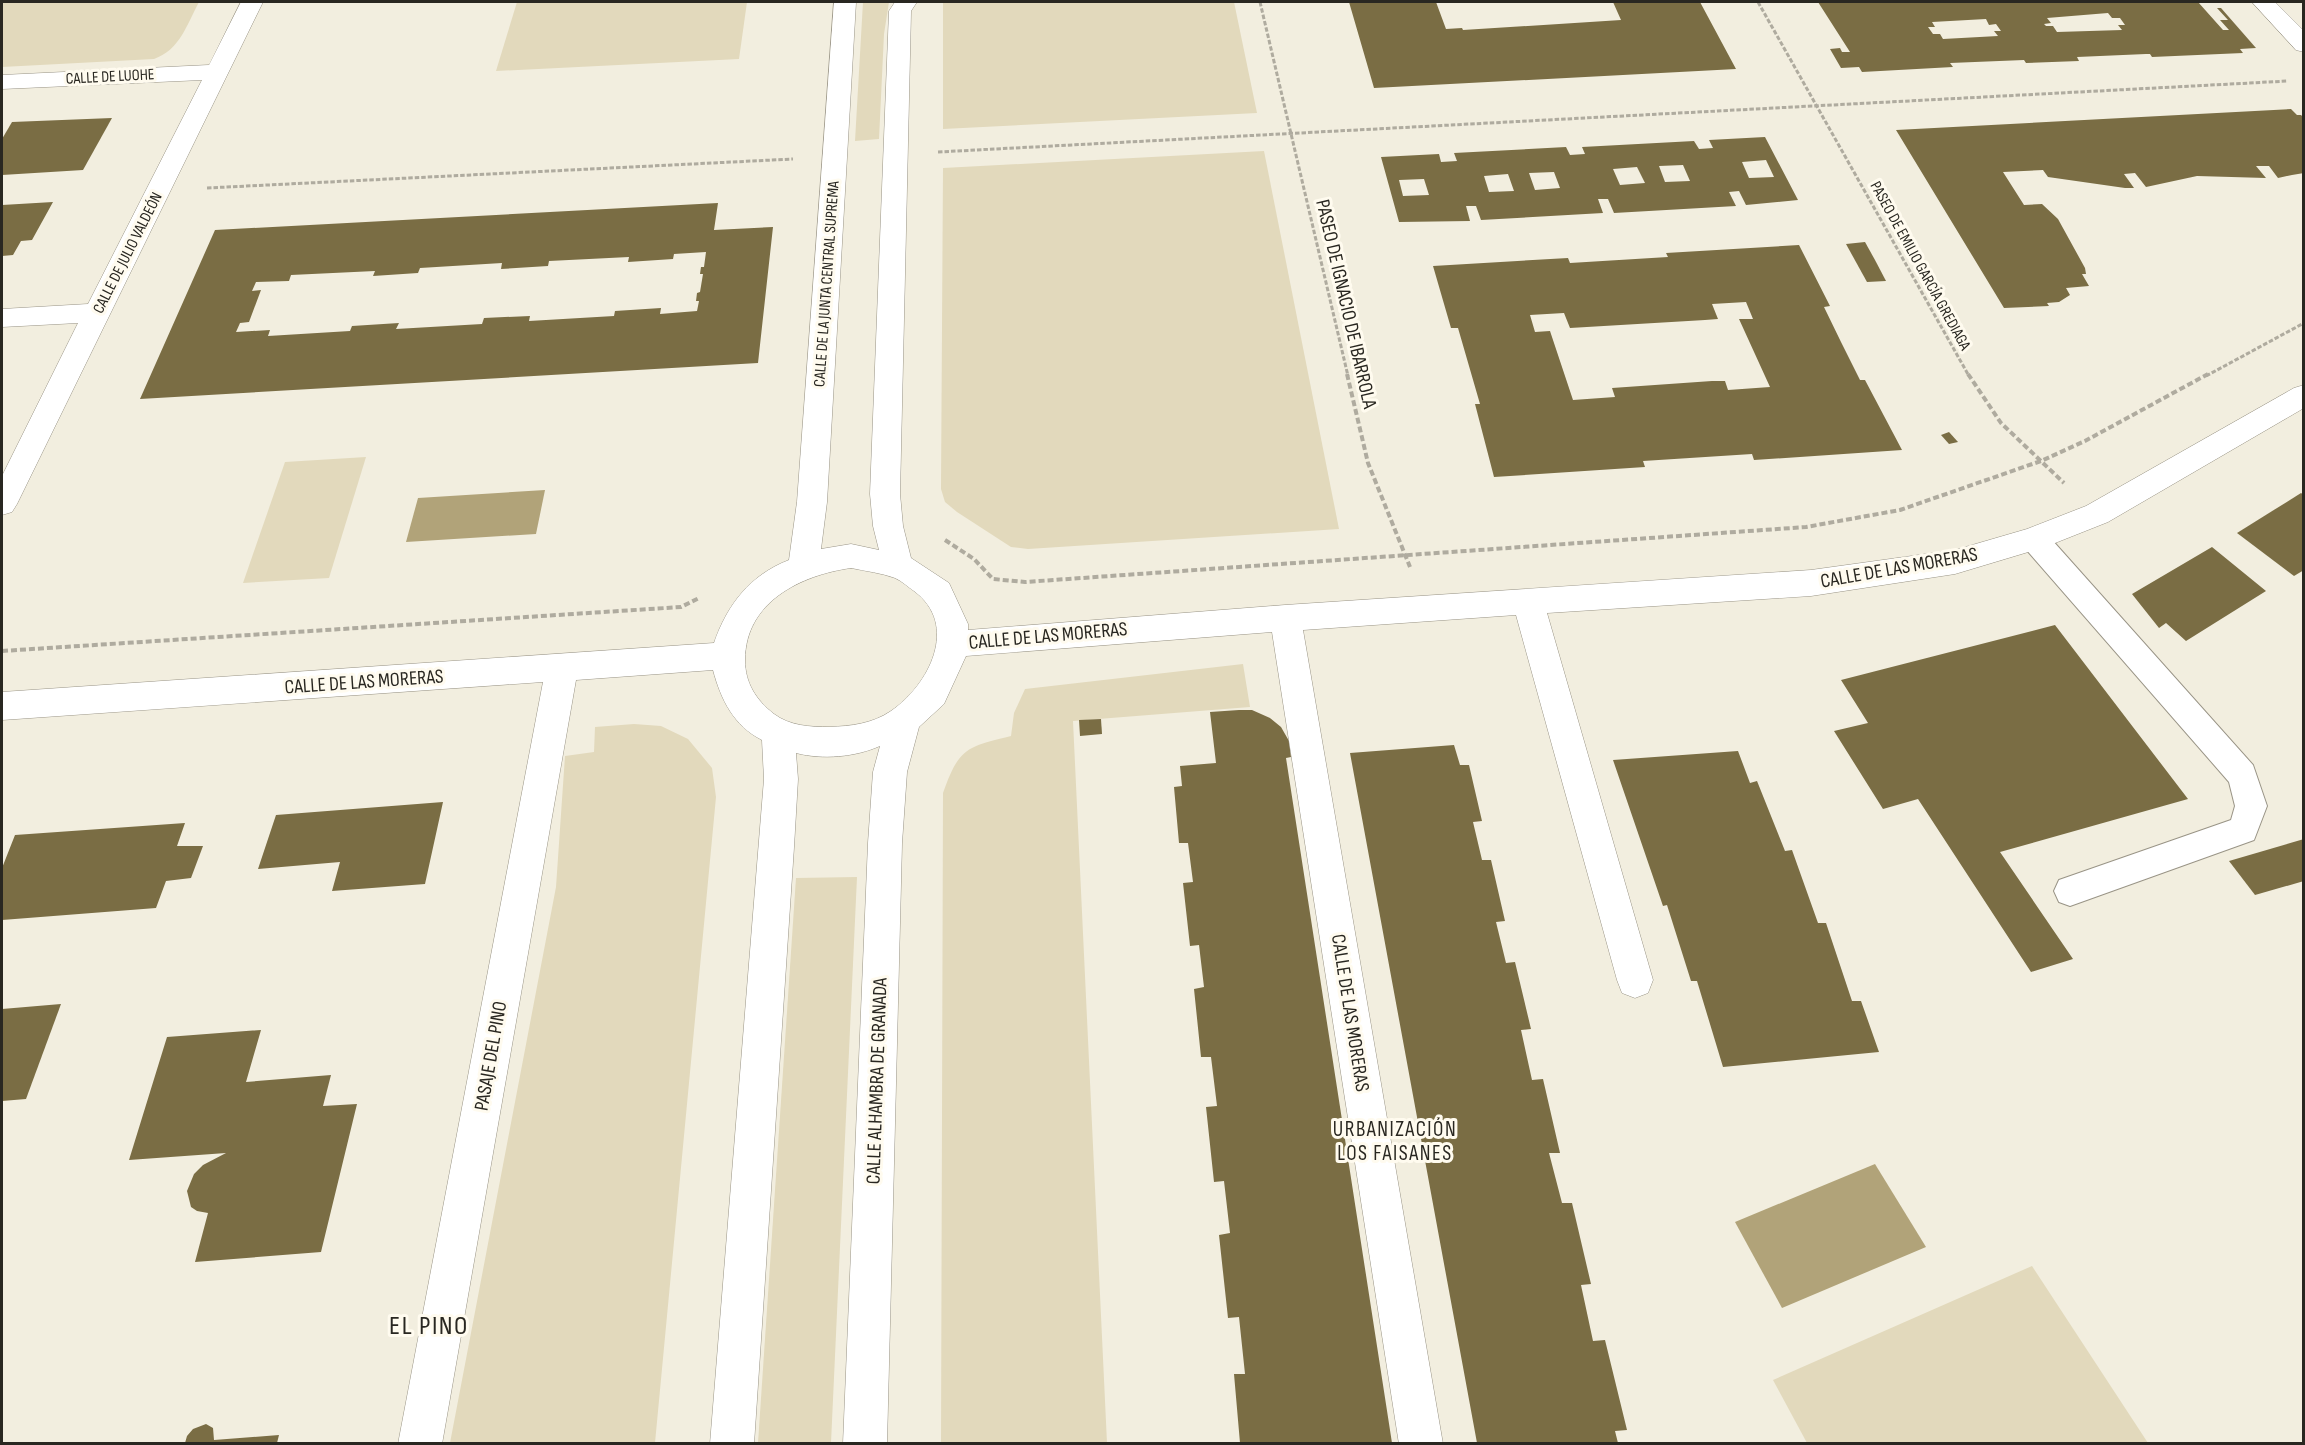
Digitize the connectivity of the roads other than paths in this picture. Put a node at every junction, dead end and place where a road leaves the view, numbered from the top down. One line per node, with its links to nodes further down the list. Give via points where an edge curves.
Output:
1 (252, 2): 6 (street, CALLE DE JULIO VALDEÓN)
2 (845, 2): 14 (street, CALLE DE LA JUNTA CENTRAL SUPREMA, via 812,502)
3 (906, 2): 13 (street, via 900,11 885,494)
4 (2263, 2): 5 (street)
5 (2304, 45)
6 (219, 72): 7 (street, CALLE DE LUOHE); 8 (street, CALLE DE JULIO VALDEÓN)
7 (2, 82)
8 (98, 313): 9 (street); 11 (street, CALLE DE JULIO VALDEÓN)
9 (2, 318)
10 (2304, 395): 12 (street, CALLE DE LAS MORERAS, via 2097,514)
11 (2, 504)
12 (2034, 539): 15 (street, CALLE DE LAS MORERAS, via 1955,562 1811,583); 23 (lane, via 2242,775 2251,806 2242,830)
13 (897, 563): 14 (street, via 851,556); 17 (street, via 921,576 941,594 952,618)
14 (803, 566): 18 (street, via 774,581 750,603 734,628)
15 (1528, 601): 16 (street, CALLE DE LAS MORERAS); 24 (street)
16 (1286, 618): 17 (street, CALLE DE LAS MORERAS); 28 (street, CALLE DE LAS MORERAS)
17 (955, 644): 21 (street, via 940,685)
18 (727, 656): 19 (street, CALLE DE LAS MORERAS); 22 (street, via 732,688 750,715)
19 (562, 668): 20 (street, CALLE DE LAS MORERAS); 25 (street, PASAJE DEL PINO)
20 (2, 706)
21 (904, 721): 22 (street, via 875,735 842,743 809,742); 27 (street, CALLE ALHAMBRA DE GRANADA, via 890,772 885,843)
22 (778, 734): 26 (street, via 781,779 777,847)
23 (2070, 891)
24 (1635, 980)
25 (420, 1443)
26 (732, 1443)
27 (865, 1443)
28 (1421, 1443)

